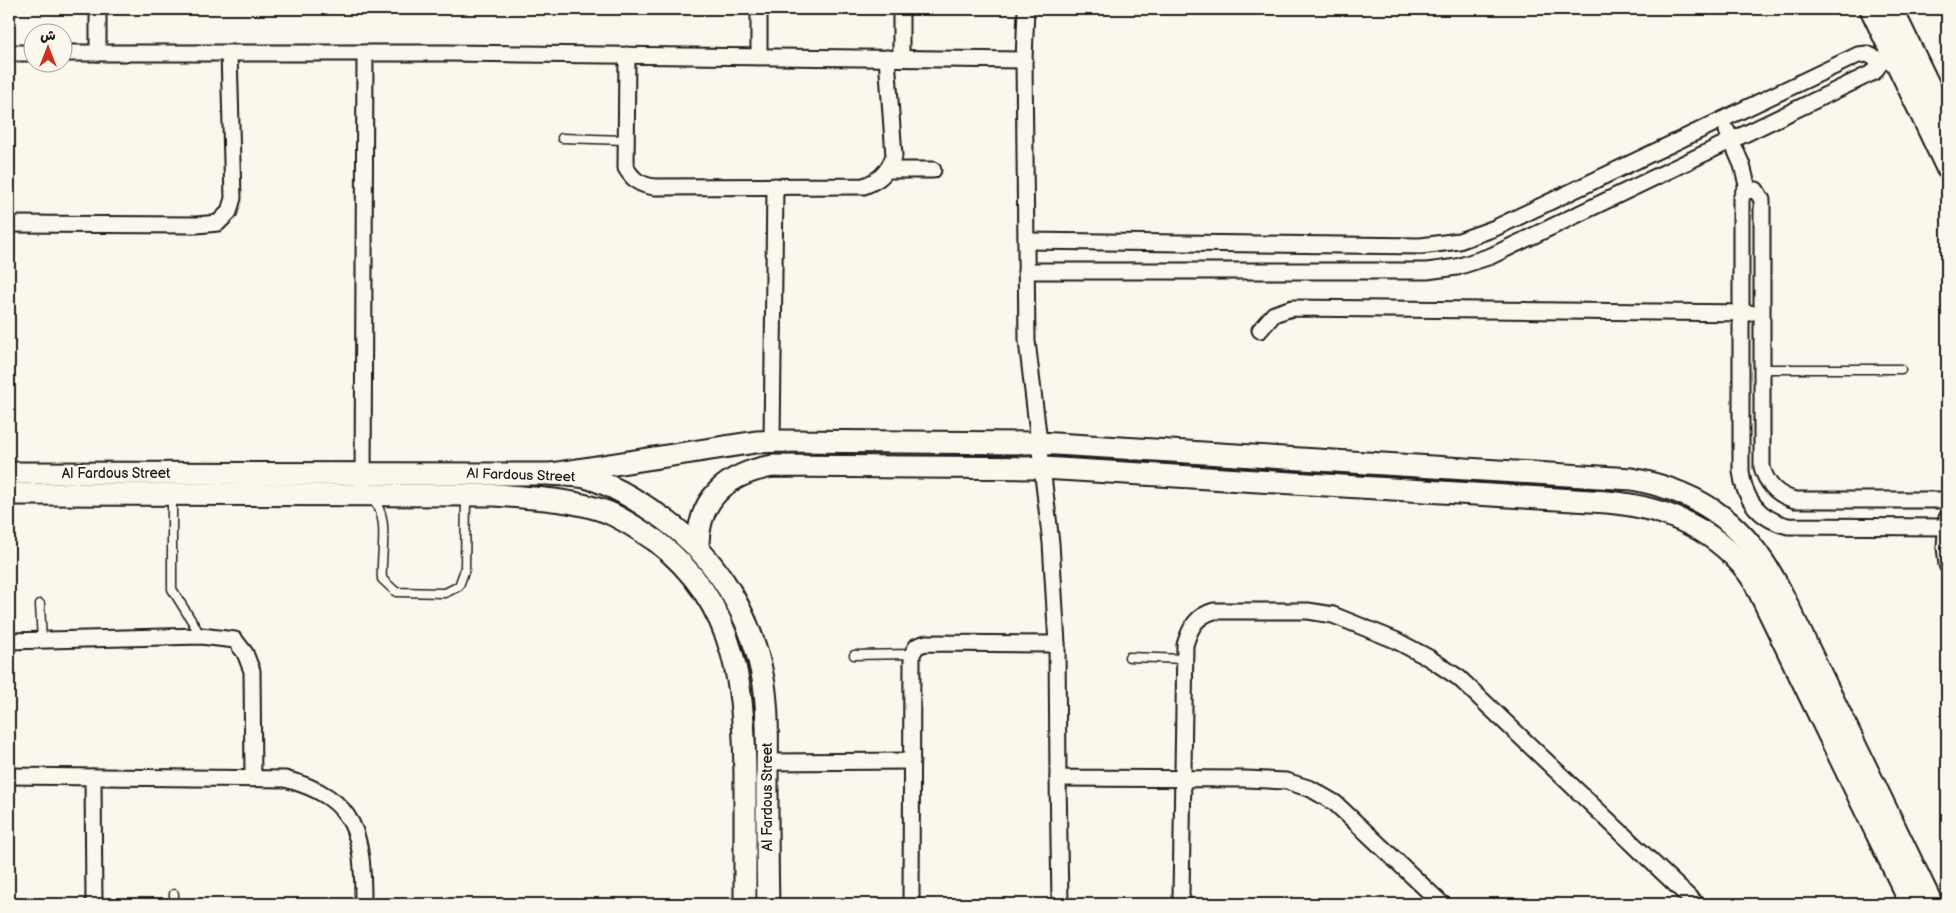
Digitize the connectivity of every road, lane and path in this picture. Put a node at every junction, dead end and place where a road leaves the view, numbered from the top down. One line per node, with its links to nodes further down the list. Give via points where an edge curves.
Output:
1 (98, 9): 10 (street)
2 (759, 9): 14 (street)
3 (901, 9): 15 (street)
4 (1026, 9): 16 (street)
5 (1870, 9): 17 (street)
6 (1892, 9): 18 (street)
7 (9, 53): 8 (street)
8 (22, 53)
9 (72, 53): 10 (street)
10 (98, 53): 11 (street)
11 (229, 53): 12 (street); 29 (street, via 232,198 229,212 218,223)
12 (365, 53): 13 (street); 41 (street)
13 (627, 55): 14 (street); 22 (street)
14 (759, 56): 15 (street)
15 (894, 58): 16 (street); 25 (street, via 894,156)
16 (1024, 60): 30 (street)
17 (1889, 61): 18 (street); 19 (street, via 1867,54 1858,55); 23 (street, via 1874,72); 24 (street)
18 (1917, 62): 20 (street)
19 (1722, 121): 23 (street); 30 (street, via 1495,228 1441,244)
20 (1947, 123)
21 (562, 138): 22 (lane)
22 (625, 140): 27 (street, via 626,168 632,179 643,185)
23 (1731, 140): 28 (street); 31 (street, via 1491,256 1457,267 1427,271)
24 (1947, 168)
25 (888, 170): 26 (street); 27 (street, via 878,180 864,186)
26 (933, 170)
27 (775, 186): 37 (street)
28 (1748, 189): 32 (street, via 1741,199); 33 (street, via 1756,190 1762,200)
29 (9, 224)
30 (1026, 241): 31 (street)
31 (1026, 271): 38 (street, via 1027,341)
32 (1742, 313): 33 (street); 34 (street, via 1292,308 1274,314); 48 (street, via 1741,471 1745,492 1758,511 1777,523 1793,526)
33 (1762, 314): 35 (street)
34 (1260, 330)
35 (1762, 368): 36 (lane); 47 (street, via 1762,467 1768,482 1780,494 1804,501)
36 (1901, 368)
37 (772, 441): 38 (street); 42 (street)
38 (1039, 443): 39 (street); 79 (street, via 1632,479 1658,484 1705,504 1745,536 1774,578)
39 (1043, 468): 49 (street, via 773,466 756,469 730,480 711,499 701,522); 55 (street); 78 (street, via 1607,502 1646,507 1682,519 1730,552 1754,581)
40 (9, 473): 41 (street, Al Fardous Street)
41 (363, 473): 42 (street, Al Fardous Street); 45 (street)
42 (552, 474): 49 (street, Al Fardous Street, via 585,477 614,489 645,505)
43 (9, 494): 44 (street, Al Fardous Street)
44 (172, 495): 45 (street, Al Fardous Street); 52 (lane, via 172,589)
45 (364, 495): 46 (street, Al Fardous Street); 46 (lane, via 376,502 383,517 382,580 396,592 445,593 459,586 465,569)
46 (466, 495): 71 (street, Al Fardous Street, via 539,498 608,512 665,548 697,581 717,614 742,690)
47 (1947, 500)
48 (1947, 524): 50 (street)
49 (698, 547): 61 (street, Al Fardous Street, via 737,602 754,643 764,686)
50 (1947, 565)
51 (40, 604): 54 (lane)
52 (201, 636): 54 (street); 64 (street, via 235,640 245,653 252,671)
53 (9, 641): 54 (street)
54 (42, 642)
55 (1057, 644): 56 (street, via 926,643 917,646); 65 (street)
56 (912, 654): 57 (lane); 60 (street)
57 (854, 655)
58 (1129, 658): 59 (lane)
59 (1186, 659): 66 (street); 77 (street, via 1190,628 1203,614 1214,611 1308,610 1333,615 1395,640 1459,678)
60 (912, 761): 61 (street); 73 (street)
61 (767, 762): 72 (street, Al Fardous Street)
62 (9, 776): 63 (street)
63 (93, 777): 64 (street); 68 (street)
64 (254, 778): 70 (street, via 285,779 311,786 343,809 353,823 359,847)
65 (1058, 778): 66 (street); 74 (street)
66 (1184, 779): 75 (street, via 1181,896); 76 (street, via 1286,781 1311,789 1335,803)
67 (174, 894): 69 (lane)
68 (94, 904)
69 (174, 904)
70 (363, 904)
71 (745, 904)
72 (768, 904)
73 (911, 904)
74 (1060, 904)
75 (1184, 904)
76 (1442, 904)
77 (1696, 904)
78 (1910, 904)
79 (1932, 904)

